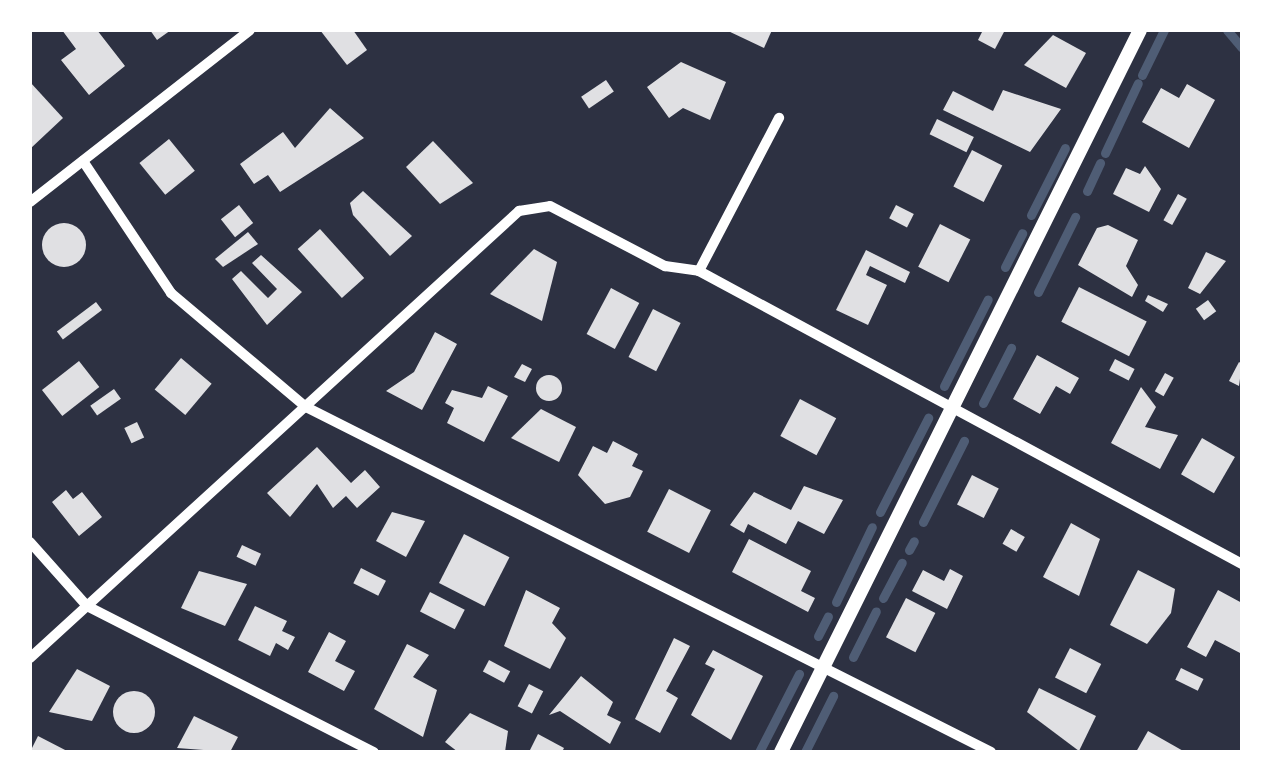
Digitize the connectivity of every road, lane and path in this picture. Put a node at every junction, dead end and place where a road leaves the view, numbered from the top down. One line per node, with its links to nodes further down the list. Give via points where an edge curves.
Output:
1 (250, 30): 4 (street)
2 (1140, 30): 8 (street)
3 (779, 118): 6 (street)
4 (82, 161): 5 (street); 7 (street, via 170,293)
5 (30, 202)
6 (699, 271): 7 (street, via 665,266 550,206 518,212); 8 (street)
7 (306, 406): 11 (street); 13 (street)
8 (951, 414): 10 (street); 13 (street)
9 (30, 542): 11 (street)
10 (1242, 564)
11 (88, 606): 12 (street); 14 (street)
12 (30, 658)
13 (823, 667): 15 (street); 16 (street)
14 (374, 752)
15 (781, 752)
16 (992, 752)

